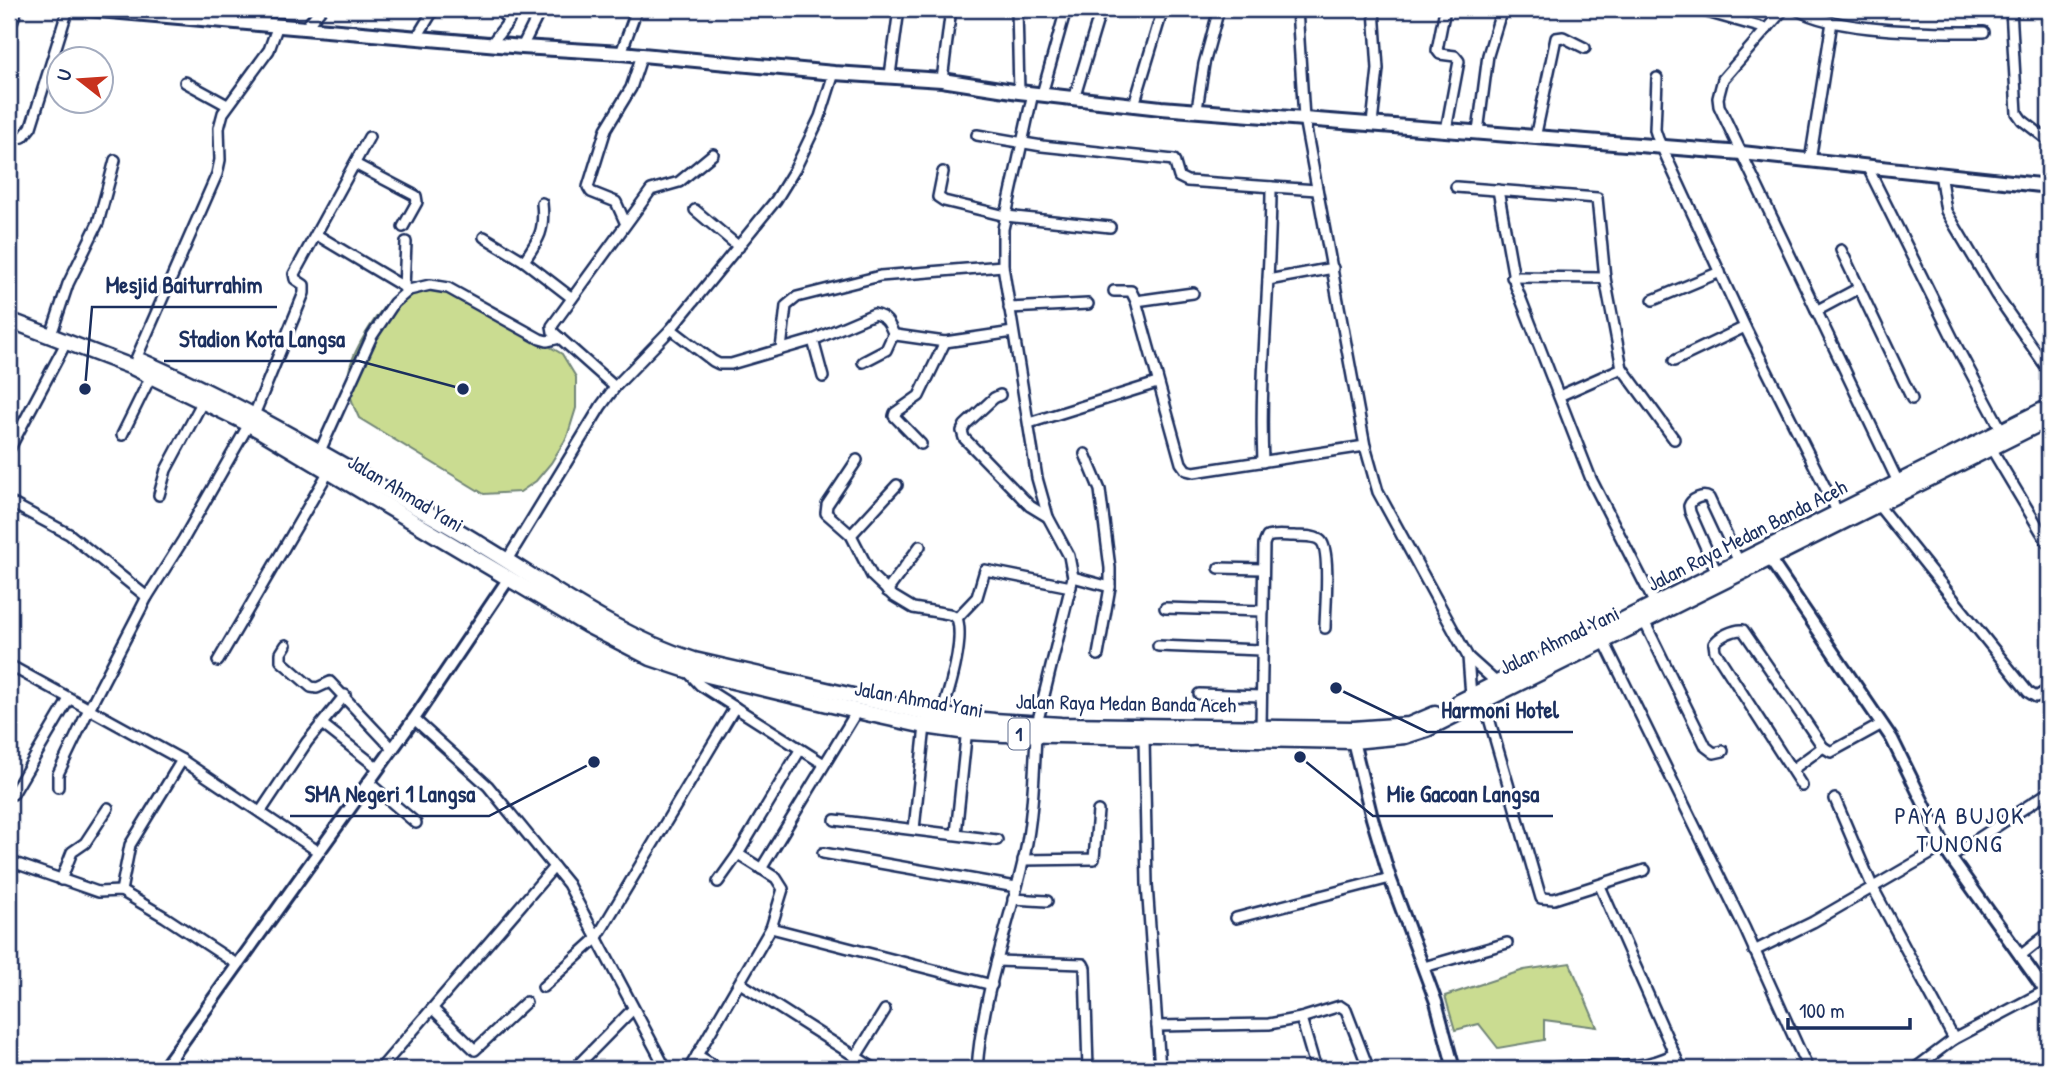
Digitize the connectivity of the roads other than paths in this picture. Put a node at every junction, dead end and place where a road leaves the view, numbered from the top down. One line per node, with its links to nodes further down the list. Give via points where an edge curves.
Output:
1 (68, 9): 55 (street, via 31,127 23,137)
2 (87, 9): 23 (main road)
3 (321, 9): 27 (street)
4 (434, 9): 31 (street)
5 (498, 9): 32 (street, via 509,21)
6 (541, 9): 33 (street)
7 (637, 9): 35 (street)
8 (899, 9): 38 (street)
9 (951, 9): 40 (street)
10 (1017, 9): 42 (street)
11 (1066, 9): 43 (street)
12 (1101, 9): 44 (street)
13 (1163, 9): 46 (street)
14 (1219, 9): 47 (street)
15 (1297, 9): 48 (street)
16 (1374, 9): 49 (street, via 1378,69)
17 (1445, 9): 50 (street, via 1437,50 1459,61)
18 (1502, 9): 51 (street, via 1488,55)
19 (1696, 9): 28 (street)
20 (1784, 9): 28 (street)
21 (1796, 9): 25 (street)
22 (2011, 9): 56 (street, via 2017,113)
23 (190, 13): 26 (main road)
24 (13, 14): 29 (street)
25 (1832, 22): 30 (street, via 1916,32); 62 (street)
26 (278, 25): 27 (main road); 45 (street, via 269,50)
27 (306, 27): 31 (main road)
28 (1767, 29): 59 (street, via 1730,70 1720,89 1719,106)
29 (9, 30)
30 (1984, 32)
31 (417, 37): 32 (main road)
32 (491, 44): 33 (main road)
33 (522, 47): 35 (main road)
34 (1585, 48): 54 (street, via 1556,38)
35 (621, 53): 36 (main road)
36 (642, 54): 37 (main road); 75 (street, via 631,88 606,129 588,187 616,202)
37 (834, 73): 38 (main road); 81 (street, via 820,117 795,169)
38 (890, 75): 40 (main road)
39 (1657, 79): 58 (street, via 1655,130)
40 (942, 80): 42 (main road)
41 (185, 82): 45 (street)
42 (1019, 92): 43 (main road)
43 (1038, 94): 44 (main road); 57 (street)
44 (1074, 99): 46 (main road)
45 (227, 105): 112 (street, via 220,120 217,174)
46 (1134, 105): 47 (main road)
47 (1197, 109): 48 (main road)
48 (1304, 118): 49 (main road); 70 (street)
49 (1372, 124): 50 (main road)
50 (1446, 130): 51 (main road)
51 (1478, 132): 54 (main road)
52 (977, 135): 57 (street)
53 (369, 137): 63 (street)
54 (1535, 138): 58 (main road)
55 (9, 140)
56 (2049, 141)
57 (1023, 144): 68 (street, via 1174,160 1184,180); 74 (street)
58 (1661, 147): 59 (main road); 86 (street)
59 (1742, 153): 62 (main road); 100 (street)
60 (713, 154): 75 (street, via 678,182 651,190)
61 (115, 160): 104 (street, via 98,223 75,267)
62 (1810, 161): 64 (main road)
63 (355, 164): 76 (street, via 416,196); 78 (street)
64 (1867, 166): 66 (main road); 129 (street)
65 (943, 172): 74 (street, via 938,192 941,200)
66 (1940, 173): 67 (main road); 116 (street, via 1946,211)
67 (2049, 186)
68 (1271, 187): 70 (street); 89 (street)
69 (1456, 187): 71 (street)
70 (1317, 190): 85 (street)
71 (1497, 190): 87 (street); 88 (street, via 1597,198)
72 (542, 203): 83 (street, via 541,235)
73 (695, 210): 81 (street)
74 (1006, 216): 77 (street); 84 (street)
75 (625, 222): 94 (street)
76 (402, 227)
77 (1110, 227)
78 (317, 235): 91 (street); 126 (street, via 294,274 304,285 304,293)
79 (484, 237): 83 (street)
80 (406, 242): 91 (street)
81 (739, 247): 103 (street)
82 (1841, 250): 90 (street)
83 (524, 261): 94 (street)
84 (1003, 266): 98 (street); 111 (street, via 891,275 797,298 786,306)
85 (1333, 268): 89 (street); 133 (street)
86 (1720, 272): 95 (street); 102 (street)
87 (1512, 277): 88 (street); 122 (street)
88 (1605, 278): 115 (street)
89 (1268, 280): 139 (street)
90 (1859, 288): 100 (street); 123 (street)
91 (407, 289): 107 (street, via 448,288 540,339); 136 (street, via 372,336)
92 (1114, 291): 96 (street, via 1131,291)
93 (1193, 293): 96 (street)
94 (572, 298): 107 (street, via 552,326)
95 (1653, 300)
96 (1136, 301): 119 (street)
97 (1088, 304): 98 (street)
98 (1009, 308): 105 (street)
99 (9, 310): 104 (main road, 1)
100 (1816, 311): 141 (street)
101 (9, 320): 104 (main road, Jalan Ahmad Yani / 1)
102 (1745, 327): 113 (street); 146 (street)
103 (671, 329): 111 (street, via 719,364); 120 (street)
104 (52, 330): 109 (main road, Jalan Ahmad Yani / 1); 112 (main road, 1)
105 (1013, 331): 110 (street); 128 (street)
106 (894, 335): 108 (street, via 888,321 874,314); 110 (street); 114 (street, via 886,350)
107 (560, 338): 120 (street)
108 (813, 340): 111 (street); 118 (street)
109 (67, 341): 117 (main road, Jalan Ahmad Yani / 1); 135 (street)
110 (945, 342): 132 (street, via 919,396 894,416)
111 (781, 349)
112 (136, 359): 126 (main road, 1)
113 (1674, 361)
114 (863, 362)
115 (1622, 368): 122 (street); 131 (street)
116 (2049, 371)
117 (151, 376): 124 (main road, Jalan Ahmad Yani / 1); 130 (street)
118 (823, 377)
119 (1157, 383): 128 (street); 139 (street, via 1185,470)
120 (615, 387): 152 (street)
121 (1000, 395): 147 (street, via 965,425 964,438 1030,506)
122 (1559, 396): 163 (street, via 1591,479)
123 (1912, 399)
124 (203, 401): 126 (main road, Jalan Ahmad Yani / 1); 143 (street, via 166,470)
125 (2049, 407): 129 (main road, Jalan Raya Medan Banda Aceh / 1)
126 (251, 419): 136 (main road, 1); 140 (main road, Jalan Ahmad Yani / 1); 161 (street)
127 (2049, 419): 134 (main road, Jalan Ahmad Yani / 1)
128 (1029, 423): 147 (street)
129 (2002, 431): 141 (main road, Jalan Raya Medan Banda Aceh / 1)
130 (122, 435)
131 (1674, 439)
132 (921, 444)
133 (1364, 446): 139 (street); 173 (street, via 1378,492)
134 (1991, 448): 145 (main road, Jalan Ahmad Yani / 1); 149 (street)
135 (9, 450)
136 (320, 451): 152 (main road, 1)
137 (1085, 454): 159 (street, via 1100,489)
138 (857, 460): 148 (street, via 825,508)
139 (1263, 462)
140 (329, 471): 157 (main road, Jalan Ahmad Yani / 1); 174 (street)
141 (1898, 482): 146 (main road, Jalan Raya Medan Banda Aceh / 1)
142 (897, 485): 148 (street)
143 (159, 495)
144 (9, 502): 161 (street, via 69,534)
145 (1878, 505): 151 (main road, Jalan Ahmad Yani / 1); 178 (street, via 2028,692 2036,697)
146 (1838, 513): 153 (main road, Jalan Raya Medan Banda Aceh / 1)
147 (1048, 517): 158 (street, via 1069,556)
148 (851, 535): 160 (street, via 868,569)
149 (2049, 545)
150 (920, 546): 160 (street)
151 (1769, 558): 163 (main road, Jalan Ahmad Yani / 1); 190 (street)
152 (507, 560): 187 (main road, 1, via 594,614 673,653)
153 (1740, 562): 156 (main road, Jalan Raya Medan Banda Aceh / 1); 156 (street, via 1709,498 1691,501 1689,509)
154 (1219, 568): 155 (street)
155 (1263, 569): 164 (street); 167 (street, via 1267,537 1320,540 1325,549)
156 (1717, 573): 163 (main road, Jalan Raya Medan Banda Aceh / 1)
157 (509, 578): 176 (main road, Jalan Ahmad Yani / 1, via 633,650); 188 (street)
158 (1072, 582): 159 (street); 165 (street, via 985,570 977,597); 194 (street)
159 (1110, 587): 172 (street)
160 (887, 591): 165 (street, via 913,608)
161 (147, 597): 185 (street)
162 (1165, 608): 164 (street)
163 (1658, 609): 166 (main road, Jalan Ahmad Yani / 1); 177 (main road, Jalan Raya Medan Banda Aceh / 1)
164 (1263, 611): 171 (street)
165 (957, 618): 187 (street, via 956,659)
166 (1644, 621): 168 (main road, Jalan Ahmad Yani / 1); 201 (street, via 1706,747 1714,753)
167 (1325, 628)
168 (1604, 641): 183 (main road, Jalan Ahmad Yani / 1); 244 (street)
169 (285, 645): 180 (street, via 281,661 311,687 330,682)
170 (1158, 646): 171 (street)
171 (1261, 650): 181 (street)
172 (1098, 655)
173 (1468, 657): 177 (street); 183 (street)
174 (218, 661)
175 (9, 665): 182 (street)
176 (687, 670): 184 (street, via 700,685); 186 (main road, Jalan Ahmad Yani / 1)
177 (1497, 683): 183 (main road, Jalan Raya Medan Banda Aceh / 1)
178 (2049, 689)
179 (1199, 694): 181 (street)
180 (345, 695): 189 (street); 199 (street)
181 (1261, 695): 193 (street)
182 (69, 699): 185 (street); 210 (street)
183 (1477, 699): 193 (main road, Jalan Raya Medan Banda Aceh / 1, via 1393,727); 197 (main road, Jalan Ahmad Yani / 1, via 1416,733); 233 (street, via 1541,898 1554,899)
184 (735, 707): 200 (street); 242 (street)
185 (89, 709): 202 (street); 208 (street, via 58,774)
186 (858, 711): 192 (main road, Jalan Ahmad Yani / 1); 203 (street)
187 (941, 716): 191 (main road, 1)
188 (414, 719): 199 (street); 227 (street, via 488,786)
189 (322, 723): 204 (street); 213 (street)
190 (1882, 724): 198 (street, via 1833,752); 220 (street)
191 (967, 725): 192 (main road, Jalan Ahmad Yani / 1); 194 (main road, Jalan Ahmad Yani / 1); 218 (street)
192 (925, 726): 217 (street)
193 (1261, 727): 195 (main road, Jalan Raya Medan Banda Aceh / 1)
194 (1036, 729): 195 (main road, Jalan Raya Medan Banda Aceh / 1); 196 (main road, Jalan Ahmad Yani / 1); 225 (street, via 1032,806)
195 (1190, 732): 196 (main road, Jalan Ahmad Yani / 1); 197 (main road, Jalan Ahmad Yani / 1)
196 (1144, 738): 258 (street)
197 (1353, 740): 230 (street)
198 (1823, 747): 205 (street); 205 (street, via 1743,629 1716,640 1715,651)
199 (393, 749): 204 (street)
200 (800, 750): 203 (street); 223 (street)
201 (1723, 751)
202 (182, 760): 213 (street); 236 (street, via 130,845)
203 (824, 764): 228 (street)
204 (378, 768): 206 (street)
205 (1793, 769): 207 (street)
206 (368, 782): 216 (street); 221 (street)
207 (1802, 786)
208 (58, 787)
209 (2049, 792): 224 (street)
210 (13, 794)
211 (1835, 799): 235 (street)
212 (108, 808): 231 (street, via 85,843 72,852)
213 (261, 811): 221 (street)
214 (1098, 811): 225 (street, via 1094,859)
215 (835, 820): 217 (street)
216 (416, 823)
217 (914, 829): 218 (street)
218 (956, 834): 219 (street)
219 (997, 840)
220 (1944, 846): 224 (street); 235 (street)
221 (318, 852): 247 (street)
222 (823, 853): 234 (street)
223 (738, 854): 228 (street); 232 (street)
224 (1950, 858): 245 (street)
225 (1023, 860): 234 (street)
226 (9, 861): 231 (street)
227 (554, 867): 242 (street); 254 (street)
228 (761, 869): 240 (street, via 780,881 783,889)
229 (1645, 870): 233 (street)
230 (1390, 878): 239 (street); 248 (street)
231 (61, 880): 236 (street, via 102,893)
232 (718, 882)
233 (1600, 886): 260 (street)
234 (1016, 887): 237 (street)
235 (1873, 888): 244 (street); 259 (street)
236 (121, 891): 247 (street)
237 (1013, 899): 238 (street); 246 (street)
238 (1047, 901)
239 (1236, 918)
240 (771, 928): 249 (street); 250 (street)
241 (2049, 933): 245 (street)
242 (596, 939): 251 (street); 255 (street)
243 (1507, 943): 248 (street)
244 (1754, 951): 279 (street)
245 (2020, 956): 252 (street)
246 (997, 961): 250 (street); 273 (street, via 1083,964)
247 (239, 965): 265 (street)
248 (1424, 967): 276 (street)
249 (740, 983): 261 (street); 262 (street)
250 (992, 985): 272 (street)
251 (542, 987)
252 (2047, 993): 259 (street)
253 (526, 1002): 254 (street, via 475,1049)
254 (433, 1009): 266 (street)
255 (633, 1009): 267 (street); 268 (street)
256 (886, 1010): 262 (street)
257 (1301, 1018): 258 (street, via 1269,1024); 263 (street, via 1343,1007); 275 (street)
258 (1157, 1026): 274 (street)
259 (1954, 1038): 264 (street)
260 (1674, 1054): 277 (street, via 1647,1065); 278 (street)
261 (697, 1055): 269 (street); 270 (street)
262 (855, 1058): 271 (street)
263 (1366, 1062)
264 (1918, 1068)
265 (163, 1069)
266 (380, 1069)
267 (574, 1069)
268 (666, 1069)
269 (689, 1069)
270 (720, 1069)
271 (875, 1069)
272 (977, 1069)
273 (1088, 1069)
274 (1160, 1069)
275 (1316, 1069)
276 (1454, 1069)
277 (1547, 1069)
278 (1681, 1069)
279 (1808, 1069)

